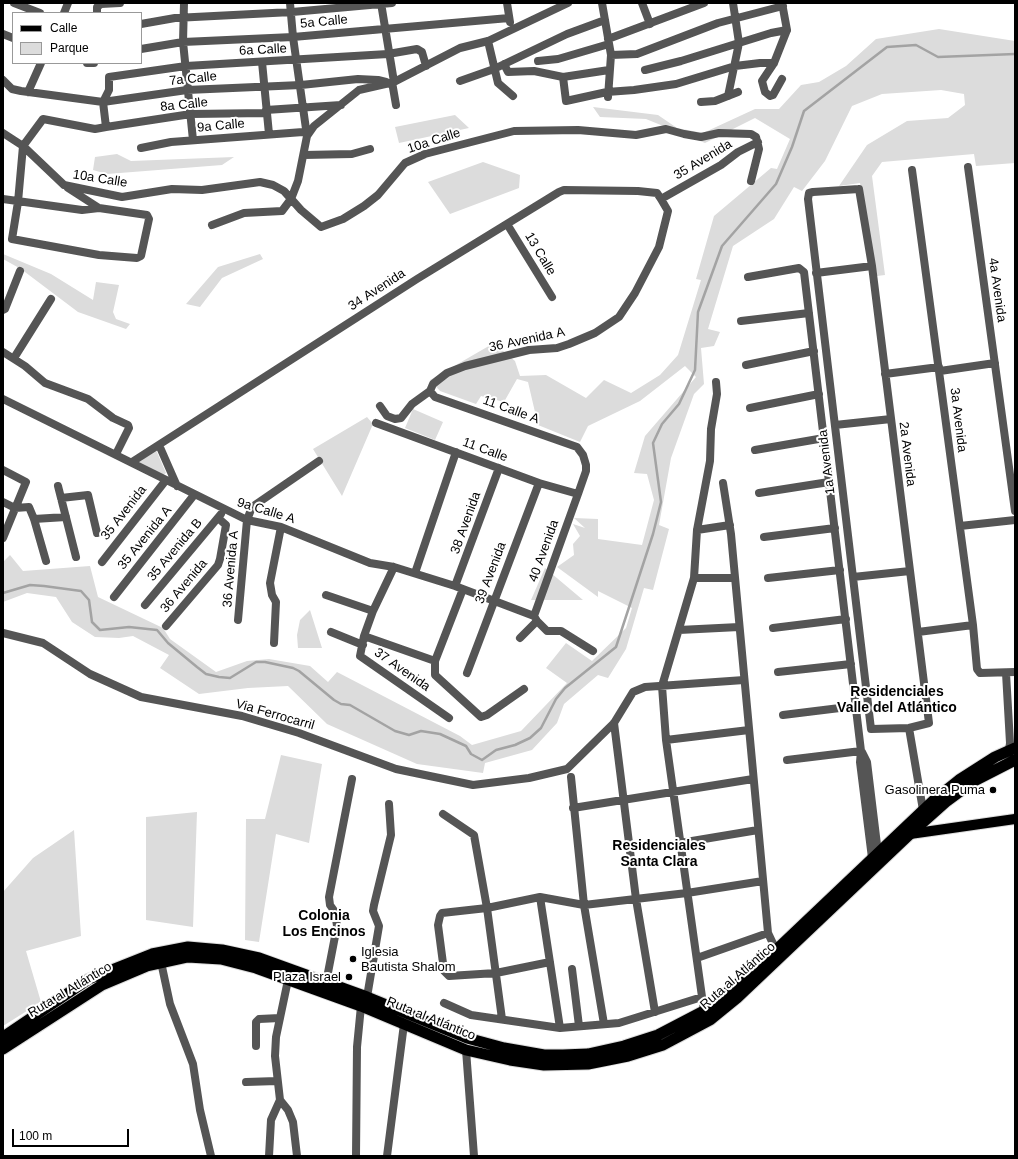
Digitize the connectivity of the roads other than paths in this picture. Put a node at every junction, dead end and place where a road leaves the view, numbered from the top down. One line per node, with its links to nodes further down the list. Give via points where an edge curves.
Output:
1 (14, 3): 14 (street)
2 (120, 3): 15 (street, via 101,4 97,7)
3 (184, 3): 17 (street)
4 (290, 3): 16 (street)
5 (381, 3): 6 (street); 16 (street); 23 (street)
6 (392, 3)
7 (507, 3): 18 (street)
8 (568, 3): 24 (street)
9 (602, 3): 20 (street)
10 (642, 3): 22 (street)
11 (704, 3): 22 (street)
12 (732, 3): 19 (street)
13 (783, 5): 19 (street); 25 (street)
14 (37, 12)
15 (97, 12)
16 (292, 12): 17 (street); 26 (street)
17 (184, 18): 21 (street); 28 (street)
18 (509, 18): 23 (street, 5a Calle); 24 (street)
19 (736, 18): 30 (street); 33 (street, via 636,54)
20 (605, 20): 29 (street); 39 (street)
21 (142, 24)
22 (650, 24): 29 (street)
23 (384, 29): 26 (street, 5a Calle); 32 (street)
24 (512, 29): 27 (street)
25 (787, 30): 30 (street); 37 (street)
26 (293, 37): 28 (street, 5a Calle); 34 (street)
27 (488, 41): 41 (street, via 460,48); 43 (street)
28 (183, 42): 31 (street, 5a Calle); 40 (street)
29 (609, 42): 33 (street); 35 (street, via 558,59)
30 (738, 43): 42 (street); 45 (street)
31 (142, 49)
32 (388, 54): 34 (street, 6a Calle); 41 (street, 6a Calle, via 419,50); 50 (street)
33 (611, 55): 44 (street)
34 (298, 60): 36 (street, 6a Calle); 51 (street)
35 (538, 61)
36 (262, 62): 40 (street, 6a Calle); 52 (street)
37 (774, 63): 42 (street); 47 (street, via 762,81 765,92 773,95)
38 (41, 64): 54 (street)
39 (504, 64): 43 (street); 46 (street, via 508,72 534,71)
40 (186, 66): 53 (street); 59 (street, 6a Calle, via 109,77 109,90)
41 (426, 66): 50 (street)
42 (735, 66): 56 (street, via 676,84); 58 (street)
43 (494, 69): 49 (street); 57 (street, via 498,83)
44 (609, 70): 46 (street); 56 (street)
45 (645, 70)
46 (563, 77): 56 (street, via 565,101)
47 (782, 79)
48 (3, 80): 54 (street, 7a Calle, via 12,89)
49 (460, 81)
50 (391, 83): 51 (street, 7a Calle, via 358,79); 61 (street); 62 (street, via 360,90)
51 (301, 85): 52 (street, 7a Calle); 63 (street)
52 (263, 87): 53 (street, 7a Calle); 64 (street)
53 (187, 90): 59 (street, 7a Calle); 65 (street)
54 (28, 92): 59 (street, 7a Calle)
55 (738, 92): 58 (street)
56 (608, 94)
57 (513, 96)
58 (728, 96): 60 (street)
59 (103, 102): 66 (street)
60 (701, 102)
61 (396, 104)
62 (341, 105): 63 (street, 8a Calle); 69 (street)
63 (304, 107): 64 (street, 8a Calle); 69 (street)
64 (266, 111): 65 (street, 8a Calle); 68 (street)
65 (191, 114): 66 (street, 8a Calle); 70 (street)
66 (103, 128): 72 (street, 8a Calle, via 41,120)
67 (3, 133): 72 (street, 10a Calle)
68 (269, 134): 69 (street, 9a Calle); 70 (street, 9a Calle)
69 (305, 134): 75 (street)
70 (193, 140): 73 (street, 9a Calle)
71 (758, 142): 78 (street, via 760,149); 82 (street, 10a Calle, via 751,134 719,133 701,137 672,129 636,135 578,130 514,131 425,154 406,163 378,195 354,213 324,227 318,226); 83 (street, 35 Avenida)
72 (23, 146): 79 (street, 10a Calle); 84 (street)
73 (141, 148)
74 (370, 149): 75 (street, via 352,154)
75 (304, 155): 82 (street)
76 (968, 167): 100 (street, 4a Avenida)
77 (912, 170): 102 (street, 3a Avenida)
78 (751, 181)
79 (64, 185): 82 (street, 10a Calle, via 122,197 172,189 202,190 260,182 278,188); 85 (street)
80 (859, 189): 88 (street, 2a Avenida); 90 (street, 1a Avenida, via 809,193)
81 (3, 199): 84 (street)
82 (291, 199): 87 (street, via 282,211 244,213)
83 (661, 199): 86 (street, 34 Avenida, via 652,192 564,190); 105 (street, 36 Avenida A, via 668,211 659,247 619,317 595,333 556,348 529,350 447,373 433,384)
84 (18, 202): 85 (street, via 82,210); 85 (street, via 12,238 99,255 137,258 142,256 149,217)
85 (99, 208)
86 (507, 224): 92 (street, 13 Calle); 114 (street, 34 Avenida)
87 (212, 225)
88 (872, 266): 90 (street); 103 (street, 2a Avenida)
89 (20, 271): 94 (street)
90 (816, 273): 112 (street, 1a Avenida)
91 (748, 277): 95 (street, via 801,269 804,272)
92 (552, 297)
93 (51, 299): 99 (street)
94 (3, 310)
95 (809, 313): 96 (street); 97 (street)
96 (741, 322)
97 (814, 351): 101 (street); 106 (street)
98 (3, 352): 99 (street)
99 (14, 358): 117 (street, via 45,383 88,399 128,425 129,428)
100 (995, 363): 102 (street); 135 (street, 4a Avenida)
101 (746, 365)
102 (939, 368): 103 (street); 142 (street, 3a Avenida)
103 (885, 374): 110 (street, 2a Avenida)
104 (716, 382): 145 (street, via 710,461)
105 (430, 391): 108 (street, 36 Avenida A, via 412,404 401,418 387,416); 129 (street, 11 Calle A, via 435,397 576,447 583,455 586,465)
106 (819, 394): 109 (street); 113 (street)
107 (3, 399): 117 (street, 9a Calle A)
108 (380, 406)
109 (750, 408)
110 (891, 419): 112 (street); 154 (street, 2a Avenida)
111 (376, 423): 116 (street, 11 Calle)
112 (835, 425): 156 (street, 1a Avenida)
113 (824, 438): 115 (street); 123 (street)
114 (159, 445): 118 (street, 34 Avenida); 127 (street)
115 (755, 450)
116 (456, 452): 120 (street, 11 Calle); 155 (street)
117 (116, 454): 118 (street, 9a Calle A)
118 (132, 462): 122 (street, 9a Calle A)
119 (319, 462): 139 (street, via 252,507)
120 (499, 468): 124 (street, 11 Calle); 160 (street, 38 Avenida)
121 (3, 470): 133 (street, via 26,482)
122 (166, 480): 127 (street, 9a Calle A); 151 (street, 35 Avenida)
123 (829, 482): 128 (street); 144 (street)
124 (539, 483): 129 (street, 11 Calle); 163 (street, 39 Avenida)
125 (723, 483): 141 (street)
126 (58, 486): 131 (street)
127 (177, 486): 130 (street, 9a Calle A)
128 (759, 493)
129 (578, 494): 166 (street, 40 Avenida)
130 (194, 495): 134 (street, 9a Calle A); 162 (street, 35 Avenida A)
131 (61, 498): 136 (street); 146 (street, via 88,495)
132 (3, 502): 133 (street)
133 (15, 508): 138 (street, via 29,507); 148 (street)
134 (224, 510): 137 (street, 35 Avenida B); 139 (street, 9a Calle A)
135 (1015, 511)
136 (66, 517): 138 (street); 149 (street)
137 (218, 518): 164 (street, 35 Avenida B); 170 (street, 36 Avenida, via 226,525 218,565)
138 (34, 519): 150 (street)
139 (247, 520): 143 (street, 9a Calle A); 168 (street, 36 Avenida A)
140 (1015, 520): 142 (street)
141 (730, 525): 145 (street); 158 (street)
142 (960, 526): 169 (street, 3a Avenida)
143 (281, 527): 152 (street, 9a Calle A, via 370,563); 179 (street, via 270,583 276,602)
144 (835, 528): 147 (street); 153 (street)
145 (697, 530): 157 (street)
146 (97, 533)
147 (764, 537)
148 (3, 538)
149 (76, 557)
150 (46, 561)
151 (102, 562)
152 (394, 567): 155 (street, 9a Calle A); 165 (street, 37 Avenida)
153 (840, 570): 159 (street); 167 (street)
154 (910, 571): 156 (street); 175 (street, 2a Avenida)
155 (415, 573): 160 (street, 9a Calle A)
156 (853, 577): 195 (street, 1a Avenida, via 871,729)
157 (694, 578): 158 (street); 173 (street)
158 (734, 578): 171 (street)
159 (768, 578)
160 (459, 588): 163 (street, 9a Calle A); 182 (street, 38 Avenida)
161 (326, 595): 165 (street)
162 (114, 597)
163 (494, 601): 166 (street, 9a Calle A); 186 (street, 39 Avenida)
164 (145, 605)
165 (373, 612): 177 (street, 37 Avenida)
166 (536, 618): 178 (street); 181 (street, 9a Calle A, via 547,631 561,631)
167 (846, 619): 172 (street); 183 (street)
168 (238, 620)
169 (973, 624): 175 (street); 187 (street, 3a Avenida, via 977,669 980,673)
170 (166, 626)
171 (738, 627): 173 (street); 188 (street)
172 (773, 628)
173 (679, 630): 189 (street)
174 (331, 632): 180 (street)
175 (918, 632): 195 (street, 2a Avenida, via 929,722)
176 (3, 633): 194 (street, Via Ferrocarril, via 43,643 90,674 141,697 242,716 299,733 396,769 473,785 529,778 568,769)
177 (364, 636): 180 (street, 37 Avenida); 182 (street)
178 (520, 638)
179 (274, 643)
180 (363, 645): 193 (street, 37 Avenida, via 361,657)
181 (593, 652)
182 (435, 661): 190 (street, via 434,674 437,679 481,717)
183 (851, 664): 184 (street); 191 (street)
184 (778, 672)
185 (1015, 672): 187 (street)
186 (467, 673)
187 (1006, 673): 199 (street, via 1010,743)
188 (744, 680): 189 (street, Via Ferrocarril); 196 (street)
189 (662, 686): 194 (street, Via Ferrocarril, via 645,687 633,692); 197 (street)
190 (524, 689)
191 (856, 706): 192 (street); 198 (street)
192 (783, 715)
193 (449, 718)
194 (614, 722): 205 (street)
195 (909, 728): 208 (street)
196 (749, 730): 197 (street); 202 (street)
197 (666, 740): 204 (street)
198 (861, 751): 200 (street); 214 (street, via 867,762)
199 (1013, 752): 208 (highway, Ruta al Atlántico, via 959,780); 212 (highway, Ruta al Atlántico, via 947,801)
200 (787, 760)
201 (571, 777): 207 (street)
202 (753, 778): 204 (street); 211 (street)
203 (352, 779): 229 (street, via 330,897 337,926)
204 (673, 792): 205 (street); 213 (street)
205 (623, 800): 207 (street); 218 (street)
206 (389, 804): 231 (street, via 391,835 373,911 380,926)
207 (573, 808): 219 (street)
208 (923, 810): 214 (highway, Ruta al Atlántico)
209 (443, 814): 220 (street, via 474,835)
210 (1015, 819): 212 (main road)
211 (758, 830): 213 (street); 215 (street)
212 (910, 834): 244 (highway, Ruta al Atlántico, via 737,998 710,1020 663,1044 628,1056 588,1064 544,1065)
213 (680, 843): 216 (street)
214 (875, 856): 222 (highway, Ruta al Atlántico)
215 (763, 881): 216 (street); 221 (street)
216 (687, 893): 218 (street); 223 (street)
217 (540, 898): 219 (street); 220 (street); 225 (street)
218 (636, 899): 219 (street); 234 (street)
219 (584, 906): 238 (street)
220 (487, 908): 227 (street); 227 (street, via 442,913 438,925 444,971 449,976)
221 (768, 933): 222 (street); 223 (street)
222 (776, 950): 233 (highway, Ruta al Atlántico, via 754,972)
223 (697, 958): 230 (street)
224 (161, 962): 228 (highway, Ruta al Atlántico, via 188,957 221,959); 243 (highway, Ruta al Atlántico, via 102,985); 248 (street, via 170,1004 193,1064)
225 (550, 962): 227 (street); 240 (street)
226 (572, 969): 239 (street)
227 (496, 973): 236 (street)
228 (288, 980): 231 (highway, Ruta al Atlántico); 235 (street)
229 (326, 983): 231 (highway, Ruta al Atlántico); 241 (highway, Ruta al Atlántico, via 259,958 222,950 181,949 152,954 90,979)
230 (702, 997): 233 (street); 234 (street)
231 (364, 1002): 233 (highway, Ruta al Atlántico, via 467,1038 544,1055 588,1054 624,1046 658,1035); 237 (highway, Ruta al Atlántico); 251 (street, via 357,1047)
232 (444, 1003): 236 (street, via 471,1015)
233 (704, 1011)
234 (655, 1012): 238 (street, via 619,1023)
235 (280, 1018): 242 (street, via 259,1019 256,1022); 245 (street, via 276,1037)
236 (502, 1019): 240 (street)
237 (404, 1024): 244 (highway, Ruta al Atlántico); 252 (street)
238 (604, 1024): 239 (street)
239 (579, 1026): 240 (street)
240 (560, 1028)
241 (3, 1037)
242 (256, 1046)
243 (3, 1049)
244 (466, 1050): 253 (street)
245 (277, 1081): 246 (street); 247 (street)
246 (246, 1082)
247 (280, 1100): 249 (street, via 271,1120); 250 (street, via 293,1122)
248 (211, 1156)
249 (269, 1156)
250 (297, 1156)
251 (356, 1156)
252 (387, 1156)
253 (474, 1156)

